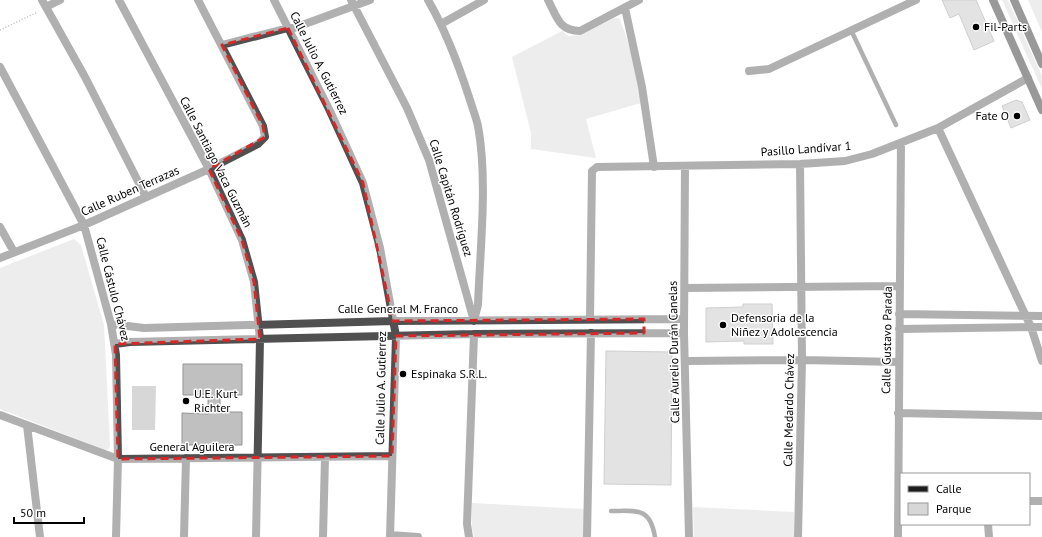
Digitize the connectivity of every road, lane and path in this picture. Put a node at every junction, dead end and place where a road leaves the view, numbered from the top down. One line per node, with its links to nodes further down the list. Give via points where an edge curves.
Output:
1 (60, 0): 13 (street)
2 (119, 0): 32 (street, Calle Santiago Vaca Guzmán)
3 (198, 0): 20 (street)
4 (274, 0): 17 (street, Calle Julio A. Gutierrez)
5 (370, 0): 14 (street)
6 (428, 0): 16 (street)
7 (484, 0): 16 (street)
8 (548, 0): 15 (street, via 561,25 570,31 580,31)
9 (639, 0): 15 (street)
10 (916, 0): 19 (street)
11 (993, 0): 24 (main road)
12 (1014, 0): 21 (main road)
13 (44, 4): 18 (path); 33 (street, via 85,77)
14 (352, 4): 17 (street, via 294,28); 48 (street, Calle Capitán Rodríguez, via 407,108 427,153)
15 (625, 8): 31 (street, via 642,87)
16 (441, 24): 48 (street, via 456,56 478,126 482,200 478,305)
17 (288, 28): 20 (street); 47 (street, Calle Julio A. Gutierrez, via 363,183 380,248)
18 (0, 30)
19 (852, 30): 23 (street, via 769,69); 26 (lane)
20 (222, 45): 32 (street, Calle Ruben Terrazas, via 263,126 265,137 258,144)
21 (1042, 64)
22 (0, 67): 34 (street, Calle Cástulo Chávez)
23 (749, 72)
24 (1028, 78): 25 (main road); 27 (street, Pasillo Landívar 1)
25 (1042, 110)
26 (896, 125)
27 (938, 128): 28 (street, Pasillo Landívar 1); 42 (street)
28 (901, 144): 29 (street, Pasillo Landívar 1, via 845,161); 38 (street, Calle Gustavo Parada)
29 (800, 164): 30 (street, Pasillo Landívar 1); 39 (street, Calle Medardo Chávez)
30 (685, 166): 31 (street, Pasillo Landívar 1); 40 (street, Calle Aurelio Durán Canelas)
31 (654, 167): 44 (street, Pasillo Landívar 1, via 597,167 592,171)
32 (209, 169): 33 (street, Calle Ruben Terrazas); 49 (street, Calle Santiago Vaca Guzmán, via 242,240 254,282)
33 (146, 197): 34 (street, Calle Ruben Terrazas)
34 (84, 225): 36 (street, Calle Ruben Terrazas); 50 (street, Calle Cástulo Chávez)
35 (0, 227): 36 (street)
36 (14, 252): 37 (street, Calle Ruben Terrazas)
37 (0, 258)
38 (900, 286): 39 (street); 41 (street, Calle Gustavo Parada)
39 (802, 287): 40 (street); 61 (street, Calle Medardo Chávez)
40 (685, 288): 46 (street, Calle Aurelio Durán Canelas)
41 (899, 314): 42 (street); 53 (street, Calle Gustavo Parada)
42 (1026, 316): 43 (street); 51 (street)
43 (1042, 316)
44 (590, 319): 45 (street, Calle General M. Franco); 48 (street, Calle General M. Franco)
45 (644, 319): 46 (street, Calle General M. Franco); 55 (street)
46 (684, 319): 56 (street, Calle Aurelio Durán Canelas)
47 (394, 321): 48 (street, Calle General M. Franco); 49 (street, Calle General M. Franco); 58 (street, Calle Julio A. Gutierrez)
48 (474, 321)
49 (258, 323): 50 (street, Calle General M. Franco, via 144,328); 59 (street, Calle Santiago Vaca Guzmán)
50 (111, 324): 60 (street, Calle Cástulo Chávez)
51 (1031, 327): 52 (street); 53 (street); 63 (street)
52 (1042, 327)
53 (899, 329): 64 (street, Calle Gustavo Parada)
54 (591, 333): 55 (street); 57 (street); 87 (street)
55 (644, 333): 56 (street)
56 (684, 333): 62 (street, Calle Aurelio Durán Canelas)
57 (474, 334): 58 (street); 86 (street, via 467,524)
58 (396, 336): 59 (street); 69 (street, Calle Julio A. Gutierrez)
59 (260, 340): 60 (street); 73 (street, Calle Santiago Vaca Guzmán)
60 (115, 344): 72 (street, Calle Cástulo Chávez)
61 (802, 360): 62 (street); 64 (street); 90 (street, Calle Medardo Chávez)
62 (686, 361): 89 (street, Calle Aurelio Durán Canelas)
63 (1042, 361)
64 (899, 362): 65 (street, Calle Gustavo Parada)
65 (898, 413): 67 (street); 74 (street, Calle Gustavo Parada)
66 (0, 415): 68 (street, General Aguilera)
67 (1042, 416)
68 (27, 425): 72 (street, General Aguilera); 80 (street)
69 (392, 456): 71 (street, General Aguilera); 79 (street, Calle Julio A. Gutierrez)
70 (186, 458): 72 (street, General Aguilera); 73 (street, General Aguilera); 82 (street)
71 (325, 458): 73 (street, General Aguilera); 84 (street)
72 (118, 459): 81 (street, Calle Cástulo Chávez)
73 (258, 459): 83 (street, Calle Santiago Vaca Guzmán)
74 (899, 495): 91 (street, Calle Gustavo Parada)
75 (1030, 501): 76 (street)
76 (1042, 501)
77 (610, 511): 88 (lane, via 643,512 653,525)
78 (988, 525): 92 (street)
79 (390, 536): 85 (street)
80 (40, 537)
81 (116, 537)
82 (184, 537)
83 (256, 537)
84 (323, 537)
85 (418, 537)
86 (469, 537)
87 (587, 537)
88 (655, 537)
89 (689, 537)
90 (798, 537)
91 (898, 537)
92 (990, 537)

